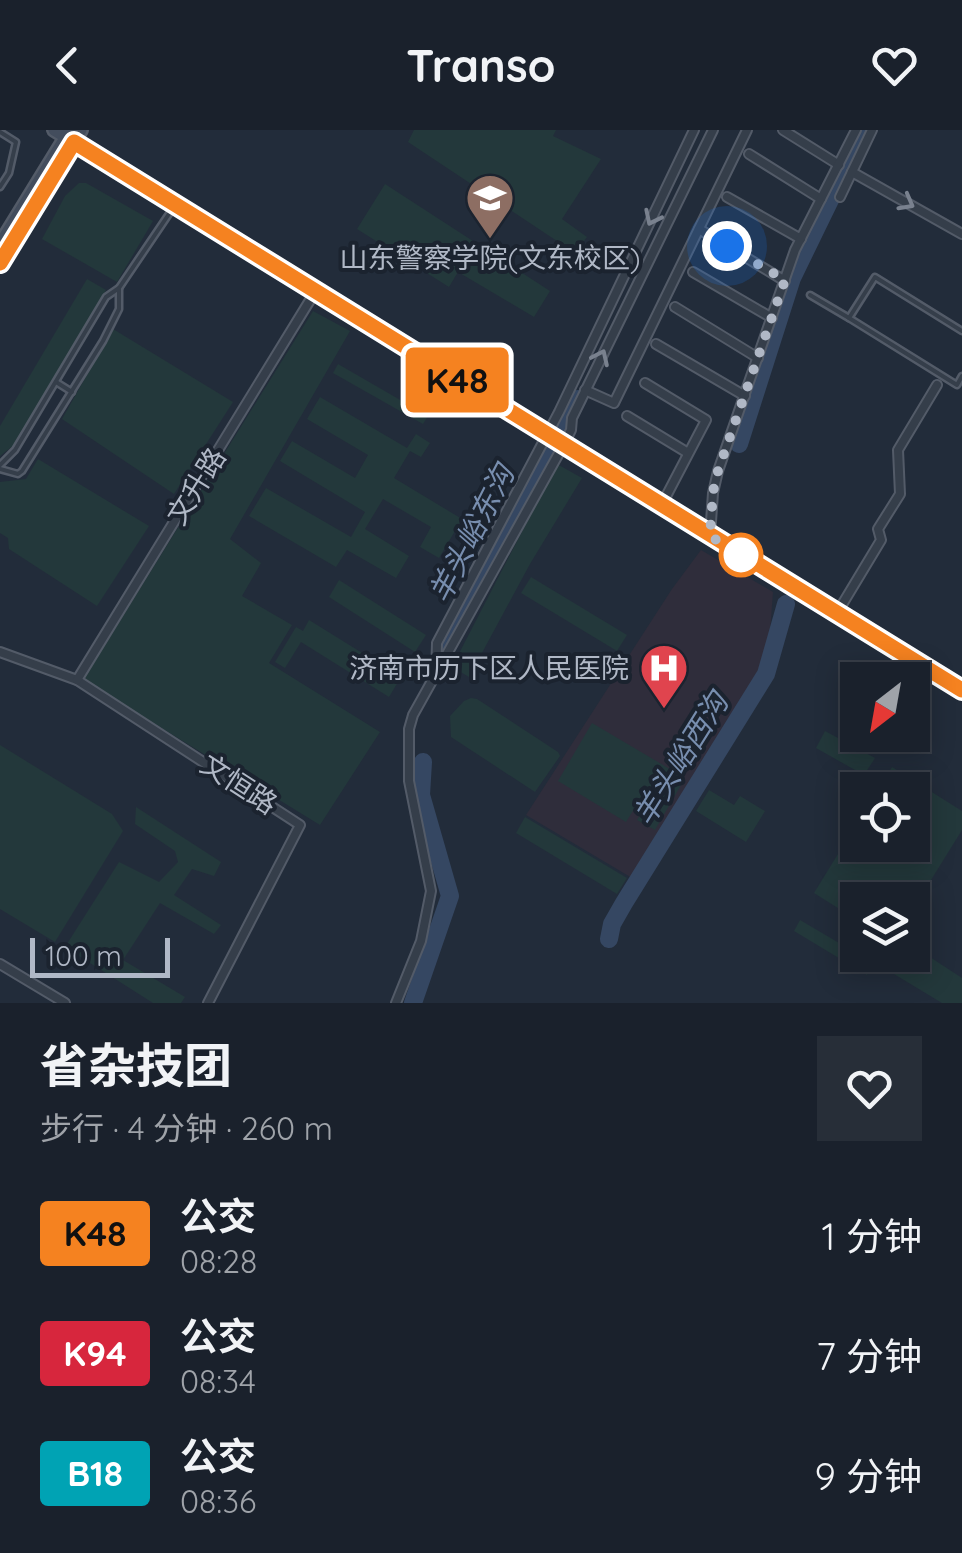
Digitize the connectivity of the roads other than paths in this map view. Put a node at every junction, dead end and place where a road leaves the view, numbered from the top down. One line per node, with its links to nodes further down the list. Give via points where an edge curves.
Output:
1 (81, 130): 9 (main road)
2 (694, 130): 42 (street, one-way to 42)
3 (713, 130): 38 (street, one-way to 3)
4 (747, 130): 18 (street)
5 (783, 130): 11 (street)
6 (856, 130): 11 (street)
7 (872, 130): 12 (street)
8 (0, 132): 13 (lane, via 16,142)
9 (66, 135): 17 (main road); 21 (main road); 22 (main road)
10 (749, 154): 16 (street)
11 (838, 165): 16 (street)
12 (852, 172): 15 (street); 19 (street, one-way to 19)
13 (0, 187)
14 (727, 197): 20 (street)
15 (840, 198)
16 (821, 199): 20 (street)
17 (176, 204): 25 (lane); 26 (main road)
18 (699, 229): 24 (street); 38 (street, via 614,402)
19 (962, 234)
20 (801, 239): 24 (street)
21 (0, 244)
22 (0, 263)
23 (693, 272): 29 (street)
24 (785, 280): 29 (street)
25 (119, 288): 36 (lane, via 106,298); 39 (lane, via 120,309)
26 (315, 292): 42 (main road); 51 (street, 文升路)
27 (810, 294): 30 (lane)
28 (674, 307): 33 (street)
29 (772, 318): 33 (street)
30 (849, 318): 31 (lane, via 876,277); 35 (lane)
31 (962, 330)
32 (656, 344): 40 (street)
33 (758, 358): 40 (street)
34 (962, 376): 35 (lane, via 957,384)
35 (940, 380): 48 (street, via 898,450 900,494 878,529 881,540)
36 (56, 382): 39 (lane); 45 (lane)
37 (645, 383): 44 (street, via 706,420)
38 (585, 390): 43 (street)
39 (72, 392): 45 (lane, via 22,471)
40 (744, 396): 47 (street, via 718,471)
41 (627, 416): 44 (street)
42 (547, 436): 43 (main road); 50 (street, via 437,642)
43 (563, 446): 46 (main road); 50 (street)
44 (688, 453): 46 (street)
45 (0, 467)
46 (660, 506): 47 (main road)
47 (710, 536): 48 (main road)
48 (836, 614): 52 (main road)
49 (0, 652): 51 (street, 文恒路)
50 (436, 676): 56 (street, via 409,729 412,807 431,890 421,941)
51 (77, 680): 55 (street, 文恒路, via 300,824)
52 (962, 690)
53 (0, 964): 54 (street)
54 (65, 1003)
55 (208, 1003)
56 (396, 1003)

